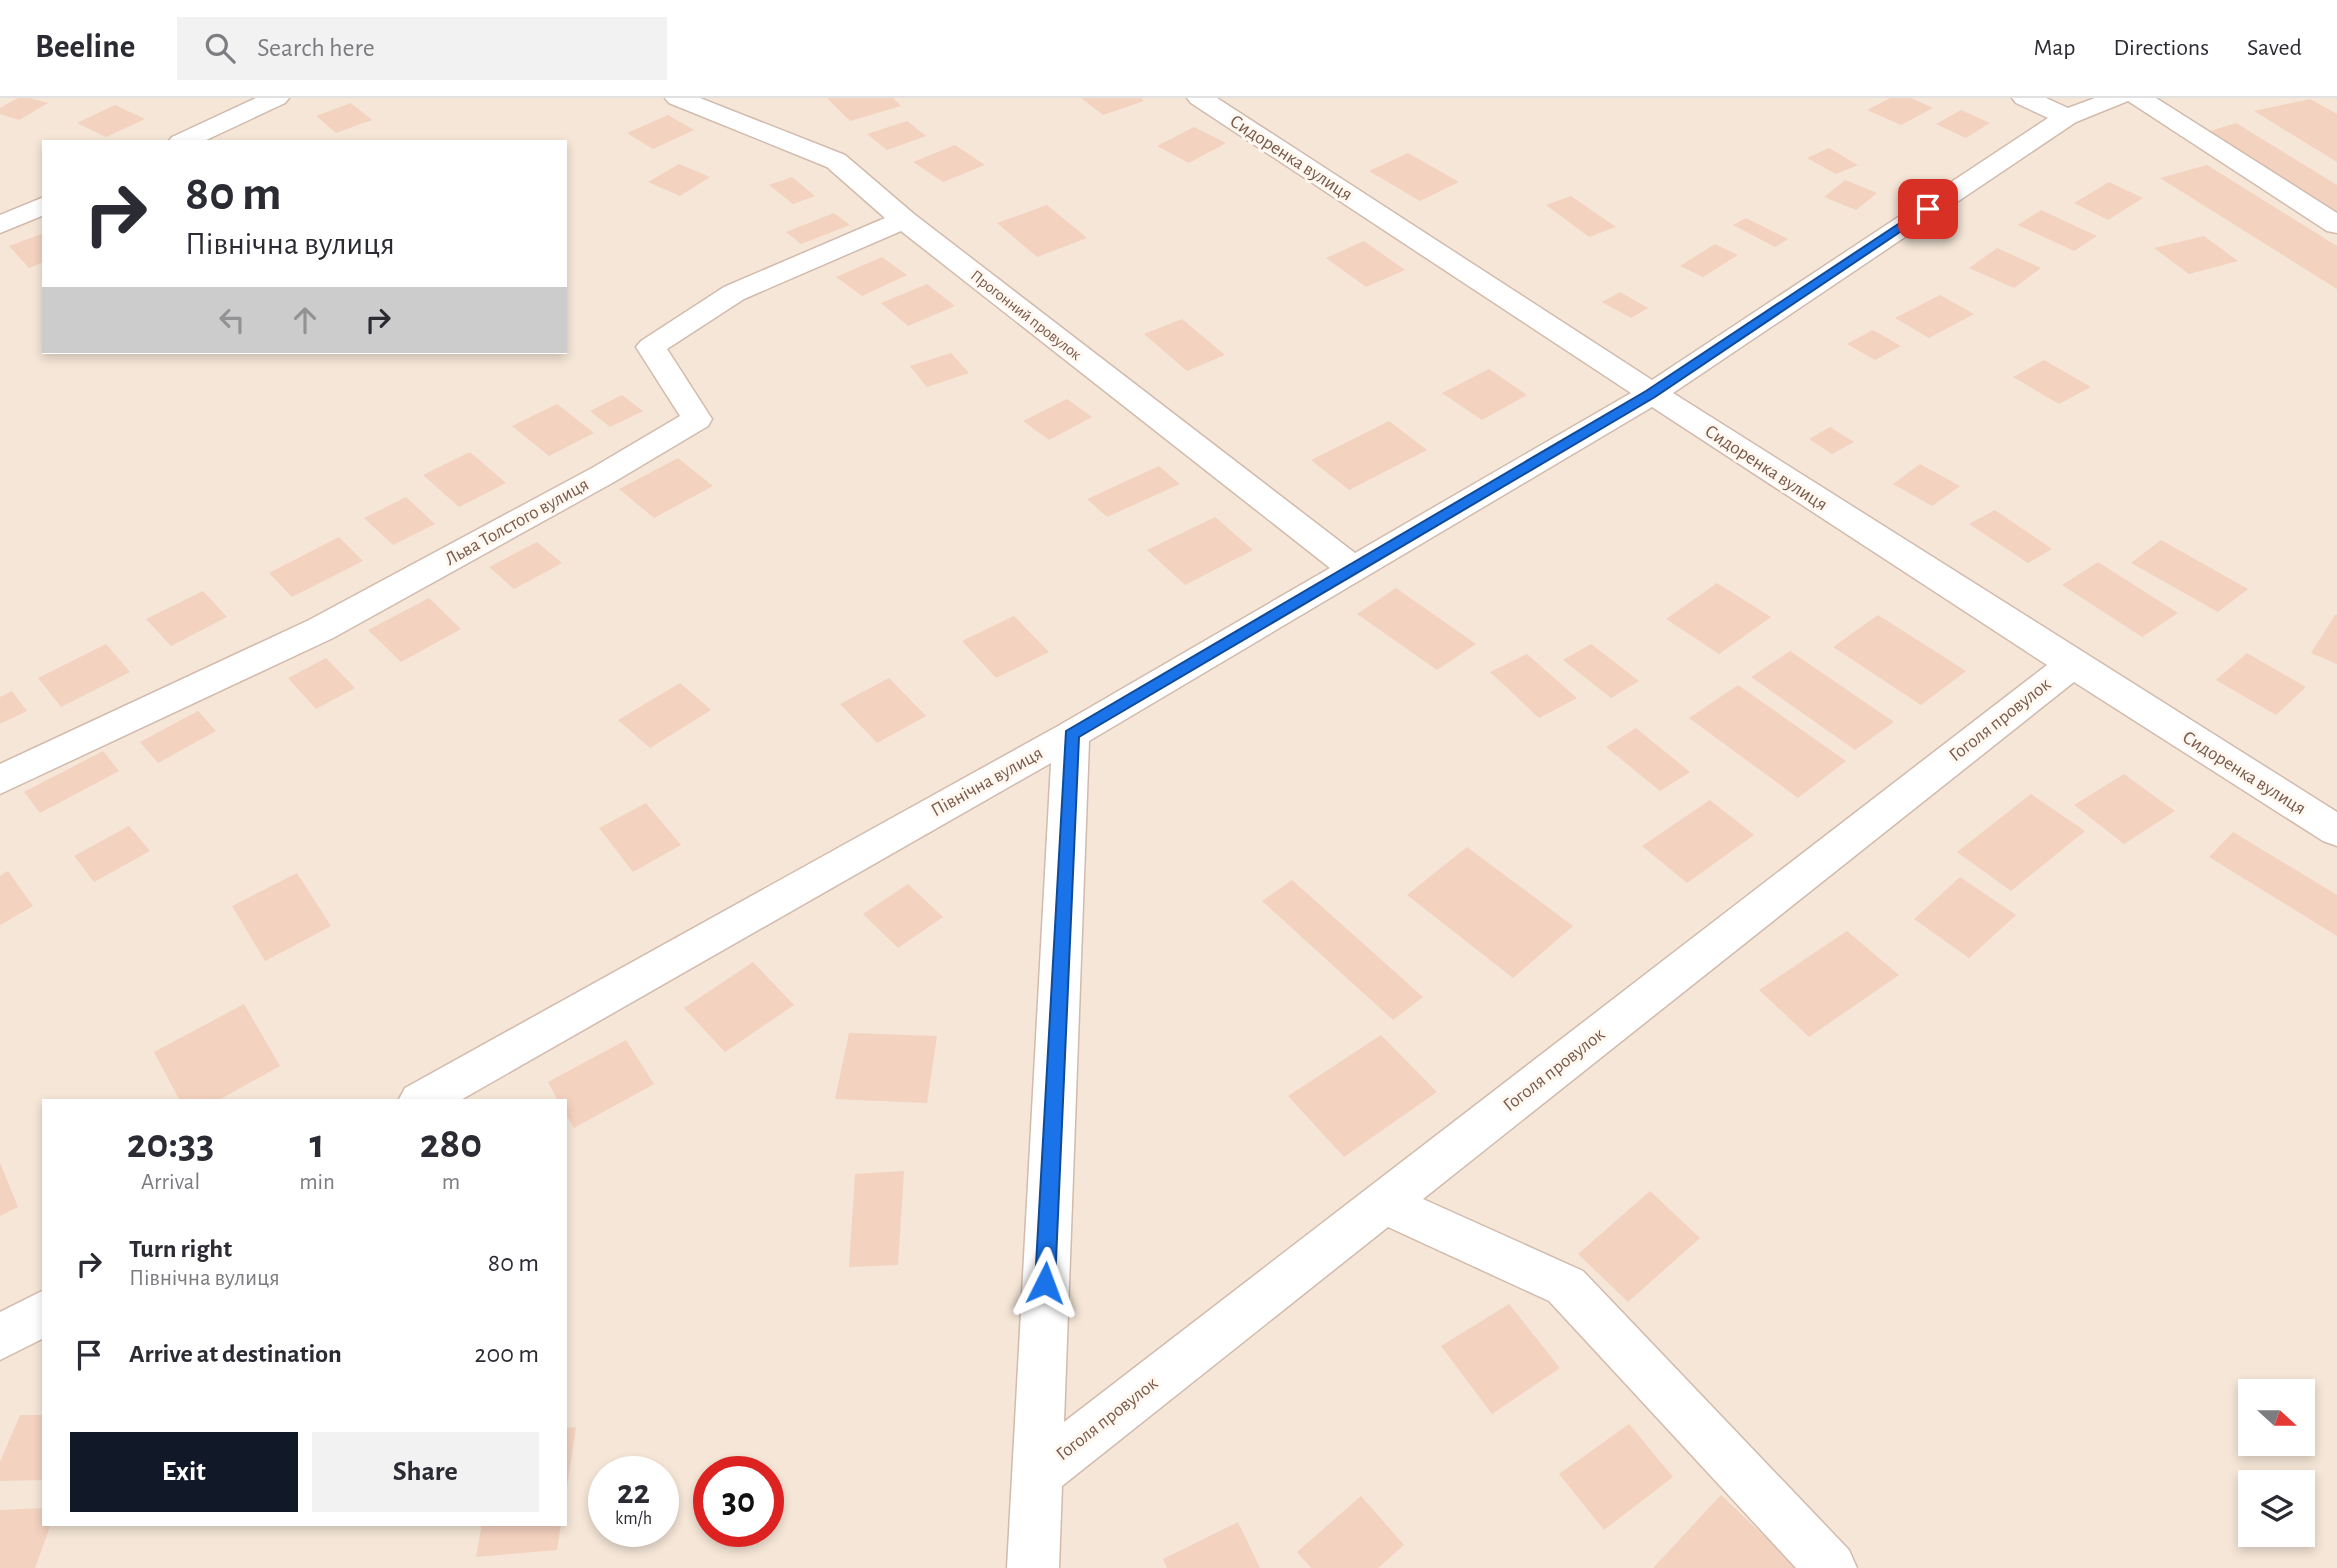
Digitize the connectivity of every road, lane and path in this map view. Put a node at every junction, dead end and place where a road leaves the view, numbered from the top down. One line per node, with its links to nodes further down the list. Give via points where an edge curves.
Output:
1 (276, 98): 8 (street)
2 (678, 98): 10 (street, Прогонний провулок, via 836,161)
3 (1200, 98): 13 (street, Сидоренка вулиця)
4 (2025, 98): 7 (street)
5 (2118, 98): 7 (street, Північна вулиця)
6 (2139, 98): 12 (street)
7 (2067, 117): 13 (street, Північна вулиця)
8 (185, 140)
9 (42, 206): 11 (street)
10 (904, 220): 14 (street, Прогонний провулок); 17 (street, Льва Толстого вулиця, via 734,293 651,347 697,419 321,629)
11 (0, 225)
12 (2337, 225)
13 (1651, 394): 14 (street, Північна вулиця); 15 (street, Сидоренка вулиця)
14 (1353, 569): 16 (street, Північна вулиця)
15 (2071, 665): 18 (street, Сидоренка вулиця); 20 (street, Гоголя провулок)
16 (1071, 734): 19 (street, Північна вулиця); 23 (street)
17 (0, 780)
18 (2337, 831)
19 (424, 1099)
20 (1383, 1203): 23 (street, Гоголя провулок); 25 (street, via 1566,1286)
21 (42, 1313): 22 (street)
22 (0, 1337)
23 (1036, 1475): 24 (street)
24 (1034, 1568)
25 (1831, 1568)

